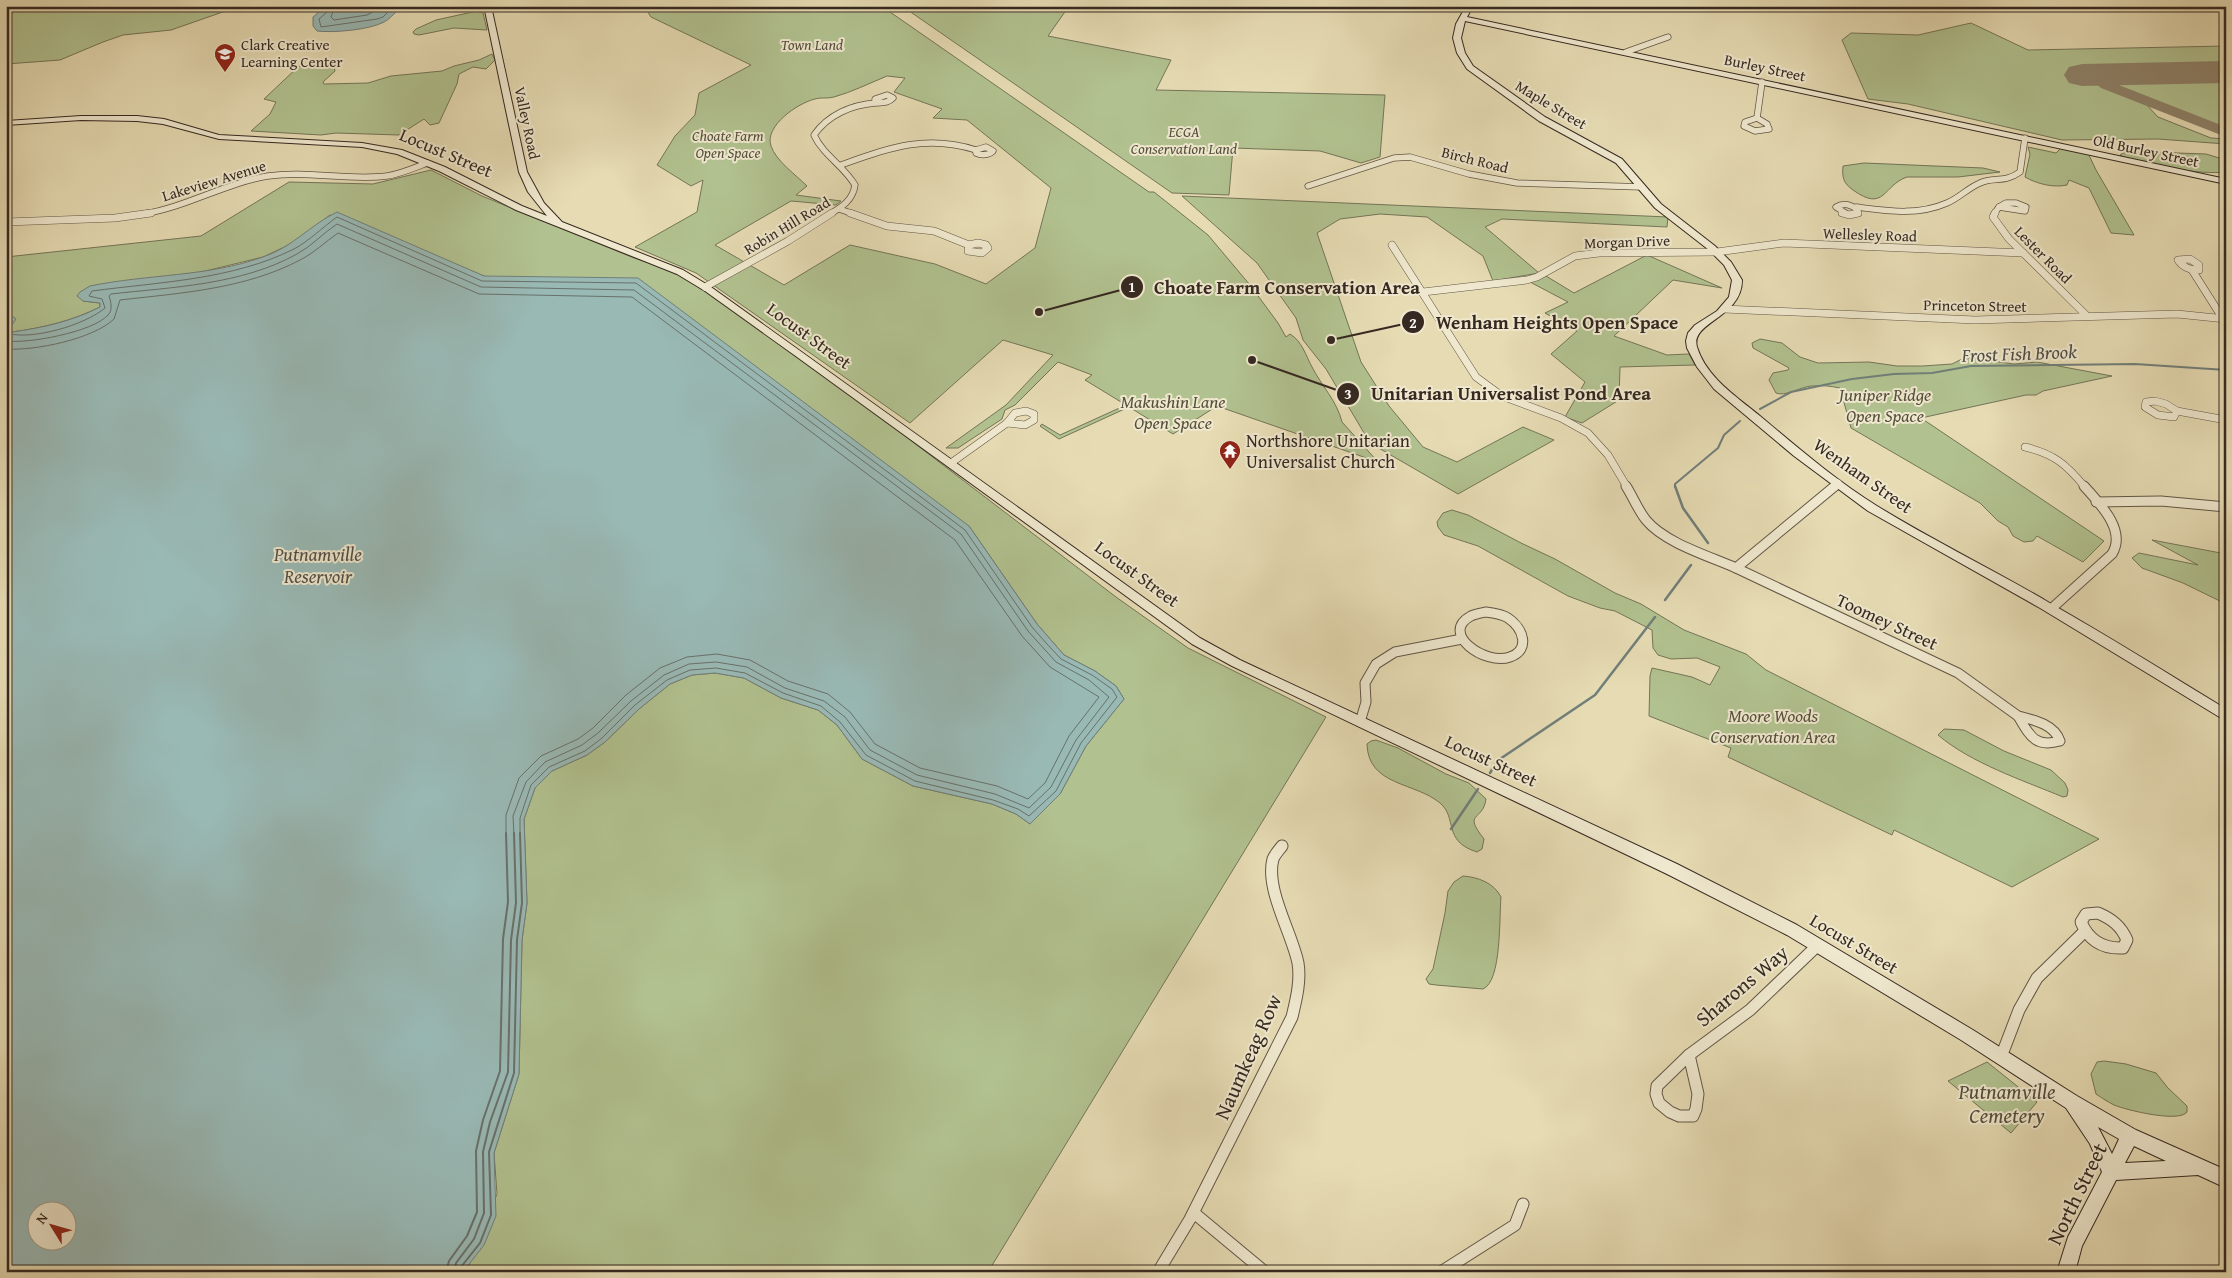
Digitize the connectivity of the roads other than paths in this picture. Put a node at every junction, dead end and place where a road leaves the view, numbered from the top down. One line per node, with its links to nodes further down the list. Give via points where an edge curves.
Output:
1 (487, 6): 23 (main road, Valley Road, via 526,181 546,210)
2 (1470, 6): 3 (main road, Maple Street)
3 (1464, 18): 5 (main road, Burley Street); 17 (main road, Maple Street, via 1458,31 1458,45 1474,71 1550,124 1619,161)
4 (1668, 37): 5 (street)
5 (1626, 52): 6 (main road, Burley Street)
6 (1762, 82): 8 (street); 10 (main road, Burley Street)
7 (875, 102): 14 (street, Robin Hill Road, via 835,114 814,135 817,143)
8 (1757, 118)
9 (6, 123): 13 (main road, Locust Street, via 147,119 171,123 206,136 378,148)
10 (2025, 138): 11 (main road, Burley Street); 18 (street, via 2020,172 2013,178 1981,182 1948,203 1921,211 1907,213)
11 (2061, 146): 15 (main road, Old Burley Street)
12 (976, 150): 14 (street, via 946,140 918,141)
13 (427, 163): 22 (street, Lakeview Avenue, via 389,177 269,176 175,207 135,215); 23 (main road, Locust Street, via 519,208)
14 (841, 165): 20 (street, Robin Hill Road, via 855,185 854,194)
15 (2226, 182)
16 (1308, 186): 17 (street, Birch Road, via 1389,160 1410,157 1517,183)
17 (1642, 187): 21 (main road, Maple Street)
18 (1856, 207)
19 (1999, 207): 27 (street, Lester Road, via 1993,217 1996,224)
20 (839, 209): 24 (street, via 887,226 934,231); 29 (street, Robin Hill Road)
21 (1664, 212): 26 (main road, Wenham Street)
22 (6, 222)
23 (570, 228): 29 (main road, Locust Street, via 665,266)
24 (969, 245)
25 (1392, 245): 30 (street, Toomey Street)
26 (1717, 252): 27 (street, Wellesley Road, via 1784,243); 30 (street, Morgan Drive, via 1585,254 1527,280); 31 (main road, Wenham Street, via 1728,264 1738,287)
27 (2023, 253): 32 (street, Lester Road)
28 (2192, 270): 33 (street)
29 (705, 287): 38 (main road, Locust Street)
30 (1423, 292): 42 (street, Toomey Street, via 1468,367 1484,386 1586,432 1604,450 1648,521 1675,539)
31 (1724, 309): 32 (street, Princeton Street, via 1975,320); 39 (main road, Wenham Street, via 1693,334 1692,348 1706,374)
32 (2087, 316): 33 (street, Princeton Street, via 2186,314)
33 (2225, 320)
34 (2177, 411): 35 (street)
35 (2226, 420)
36 (1007, 423): 38 (street)
37 (2025, 447): 40 (street, via 2057,459)
38 (951, 462): 47 (main road, Locust Street, via 1196,641)
39 (1838, 483): 42 (street); 43 (main road, Wenham Street, via 1872,508)
40 (2096, 502): 41 (street, via 2160,501); 43 (street, via 2117,533 2116,548)
41 (2226, 508)
42 (1736, 568): 45 (street, Toomey Street, via 1958,673)
43 (2051, 609): 46 (main road, Wenham Street)
44 (1462, 639): 44 (street, via 1480,656 1499,659 1515,656 1524,638 1516,623 1507,617 1486,612 1467,617 1460,631); 47 (street, via 1395,652 1376,664 1365,683 1366,702)
45 (2018, 716)
46 (2226, 716)
47 (1360, 722): 50 (main road, Locust Street, via 1672,869)
48 (1282, 846): 59 (street, Naumkeag Row, via 1273,858 1272,878 1298,965 1292,1017)
49 (2084, 932): 52 (street, via 2037,978 2019,1010)
50 (1818, 945): 51 (street, Sharons Way, via 1750,1010); 52 (main road, Locust Street)
51 (1689, 1055): 51 (street, Sharons Way, via 1660,1082 1656,1094 1659,1103 1670,1112 1687,1117 1693,1116 1698,1100)
52 (2001, 1057): 53 (main road, Locust Street)
53 (2070, 1102): 54 (main road, Locust Street); 56 (main road, via 2096,1138)
54 (2130, 1136): 55 (main road, Locust Street); 56 (main road, North Street)
55 (2199, 1168): 56 (main road); 57 (main road, Locust Street)
56 (2111, 1172): 63 (main road, North Street, via 2074,1243)
57 (2226, 1179)
58 (1523, 1204): 62 (street, via 1515,1225)
59 (1194, 1213): 60 (street, Naumkeag Row); 61 (street)
60 (1158, 1272)
61 (1265, 1272)
62 (1441, 1272)
63 (2066, 1272)

